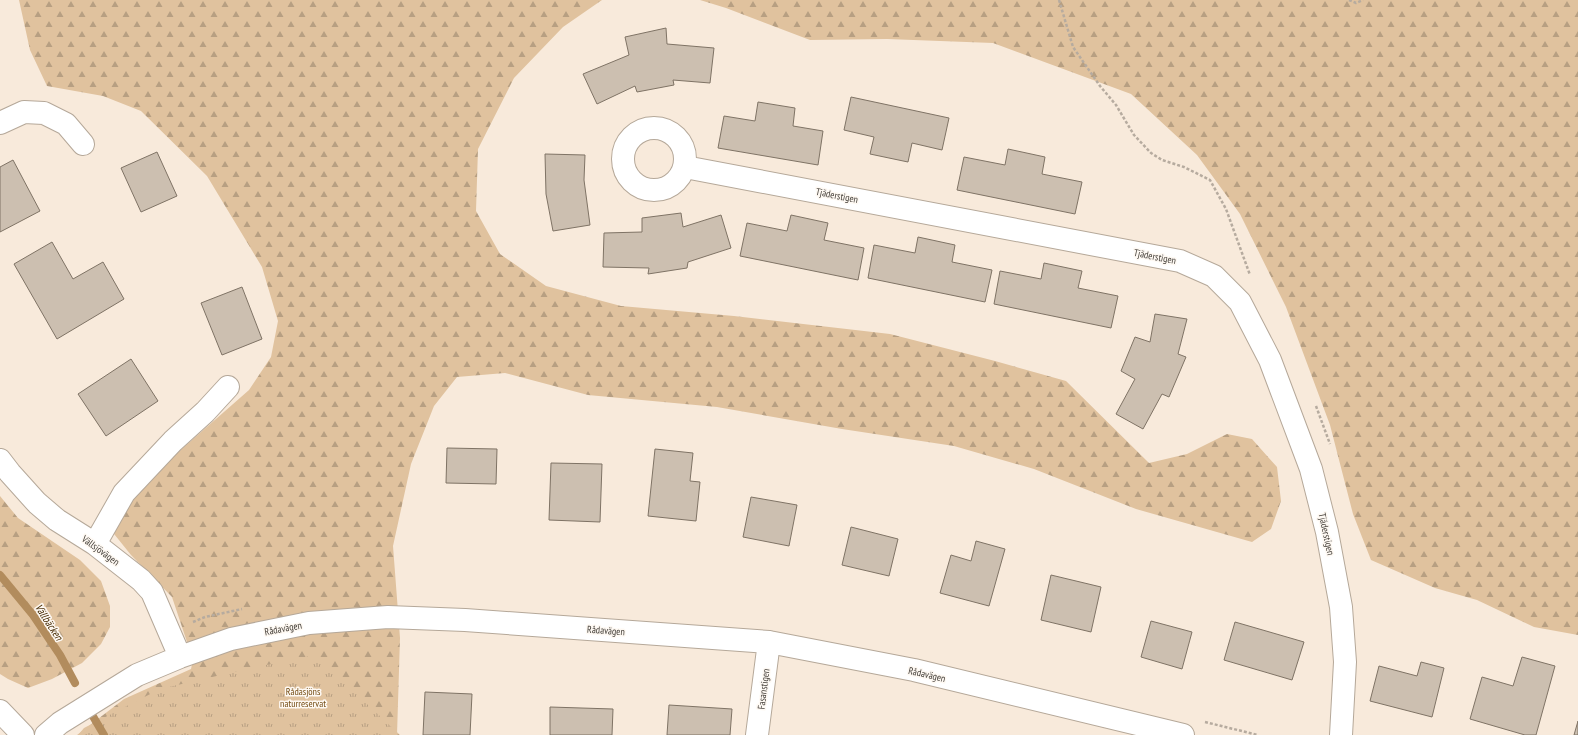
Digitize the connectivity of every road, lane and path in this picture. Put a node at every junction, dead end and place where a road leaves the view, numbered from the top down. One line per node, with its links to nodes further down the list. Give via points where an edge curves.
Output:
1 (1349, 0): 2 (path, via 1356,3)
2 (1362, 0)
3 (0, 123): 4 (street, via 24,112 44,113 66,124)
4 (83, 144)
5 (685, 166): 17 (street, Tjäderstigen, via 1180,261 1214,276 1240,302 1270,360 1311,469 1327,532 1341,607 1345,662)
6 (228, 387): 8 (street, via 205,412 173,440 124,493)
7 (0, 460): 8 (street, Vällsjövägen, via 37,503 57,520)
8 (95, 544): 10 (street, Vällsjövägen, via 142,580 152,592)
9 (769, 642): 10 (street, Rådavägen, via 481,621 388,618 309,623 231,639); 12 (street, Rådavägen, via 914,670); 15 (street, Fasanstigen)
10 (180, 657): 14 (street, Rådavägen, via 138,675 60,723)
11 (0, 711): 13 (street)
12 (1130, 729): 16 (street, Rådavägen)
13 (23, 735)
14 (46, 735)
15 (757, 735)
16 (1183, 735)
17 (1341, 735)

